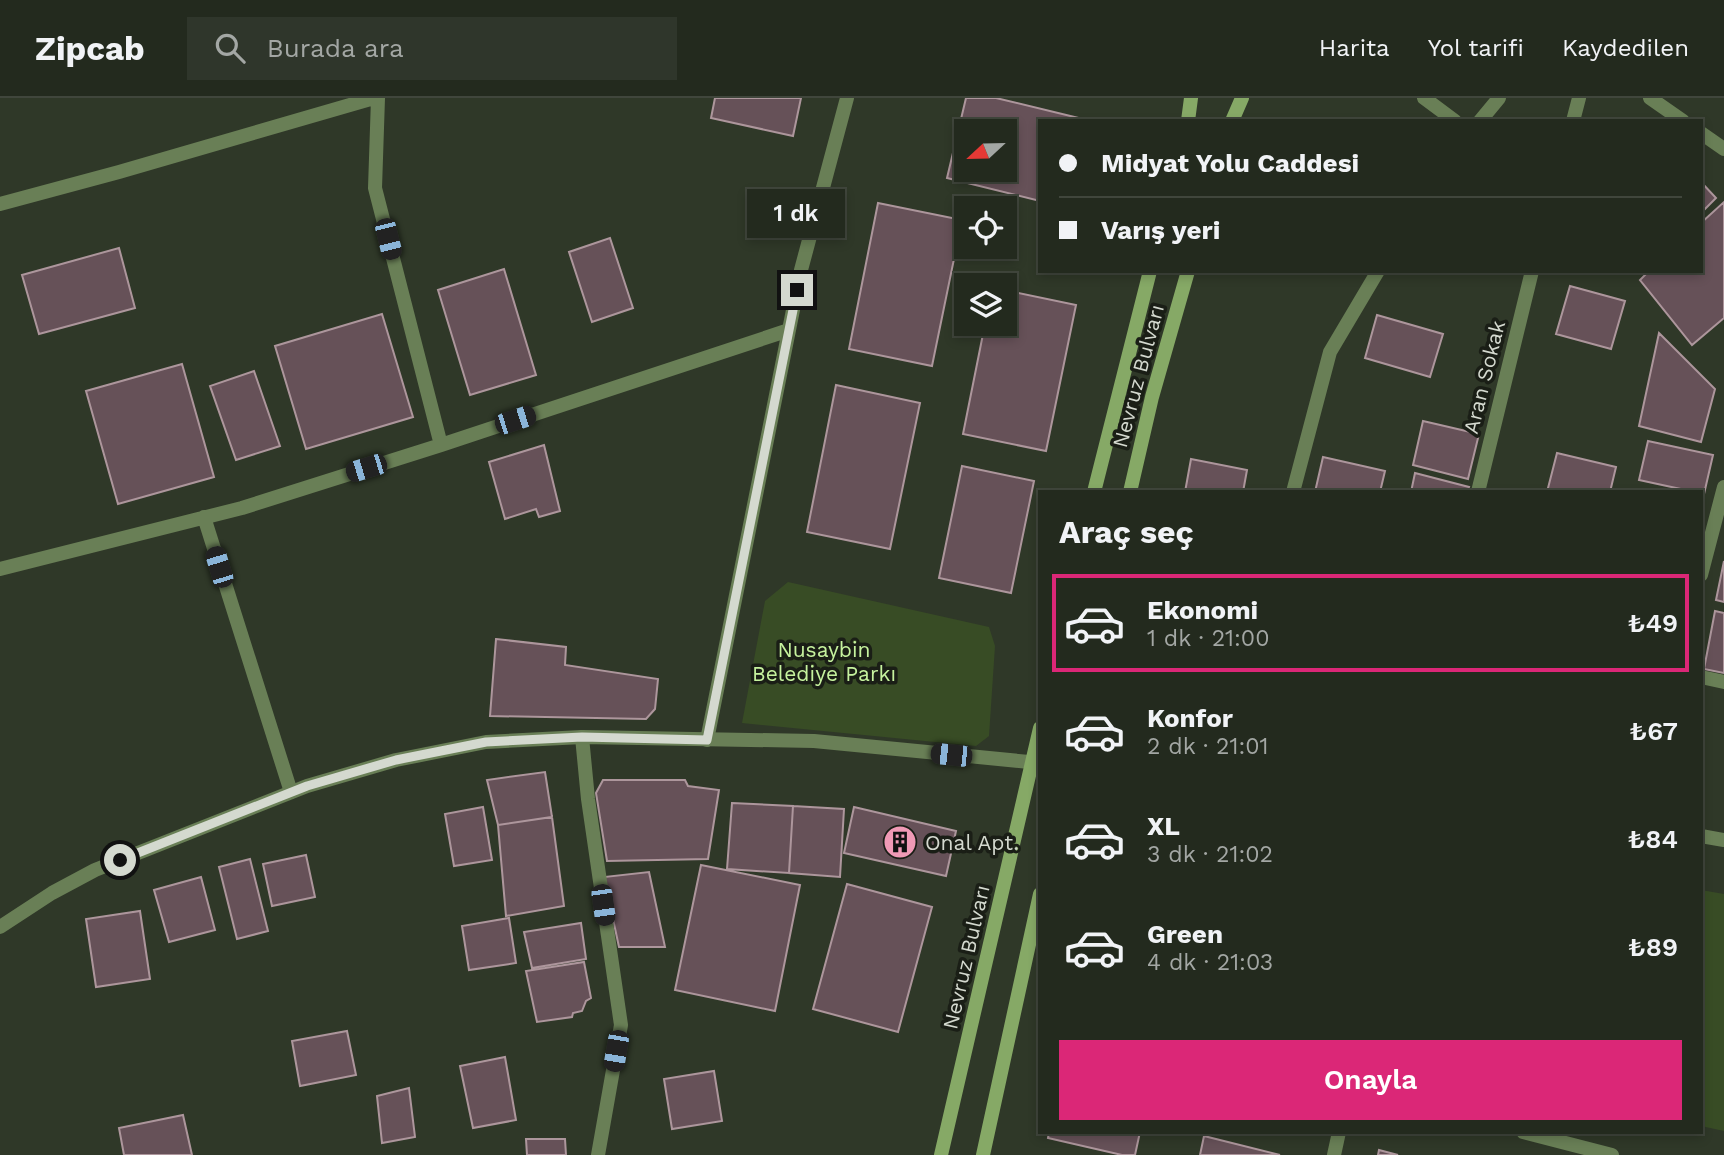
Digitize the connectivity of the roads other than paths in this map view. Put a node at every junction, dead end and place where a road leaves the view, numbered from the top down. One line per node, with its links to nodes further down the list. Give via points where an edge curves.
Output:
1 (376, 98): 17 (street); 23 (street, via 375,188)
2 (847, 98): 22 (street)
3 (1191, 98): 9 (main road)
4 (1242, 98): 10 (main road)
5 (1424, 98): 11 (street)
6 (1499, 98): 12 (street)
7 (1579, 98): 13 (street)
8 (1650, 98): 14 (street)
9 (1188, 119)
10 (1233, 119)
11 (1452, 119)
12 (1482, 119)
13 (1574, 119)
14 (1680, 119)
15 (1703, 134): 16 (street)
16 (1724, 149)
17 (0, 204)
18 (1149, 273): 25 (main road, Nevruz Bulvarı)
19 (1187, 273): 26 (main road, Nevruz Bulvarı)
20 (1377, 273): 27 (street, via 1330,352)
21 (1532, 273): 28 (street, Aran Sokak)
22 (789, 330): 23 (street); 35 (street)
23 (441, 445): 29 (street)
24 (1724, 487): 30 (street)
25 (1095, 490)
26 (1130, 490)
27 (1294, 490)
28 (1478, 490)
29 (204, 517): 31 (street); 38 (street)
30 (1703, 567)
31 (0, 569)
32 (1703, 677): 33 (street)
33 (1724, 682)
34 (582, 737): 35 (street); 38 (street, via 486,742 396,760); 45 (street, via 621,1025)
35 (707, 740): 37 (street, via 814,741)
36 (1038, 745): 37 (main road, Nevruz Bulvarı)
37 (1036, 763): 46 (main road, Nevruz Bulvarı)
38 (291, 792): 42 (street, via 95,870)
39 (1703, 836): 40 (street)
40 (1724, 840)
41 (1038, 903): 47 (main road)
42 (0, 927)
43 (1339, 1134): 48 (street)
44 (1531, 1134): 49 (street)
45 (598, 1155)
46 (941, 1155)
47 (983, 1155)
48 (1334, 1155)
49 (1612, 1155)

